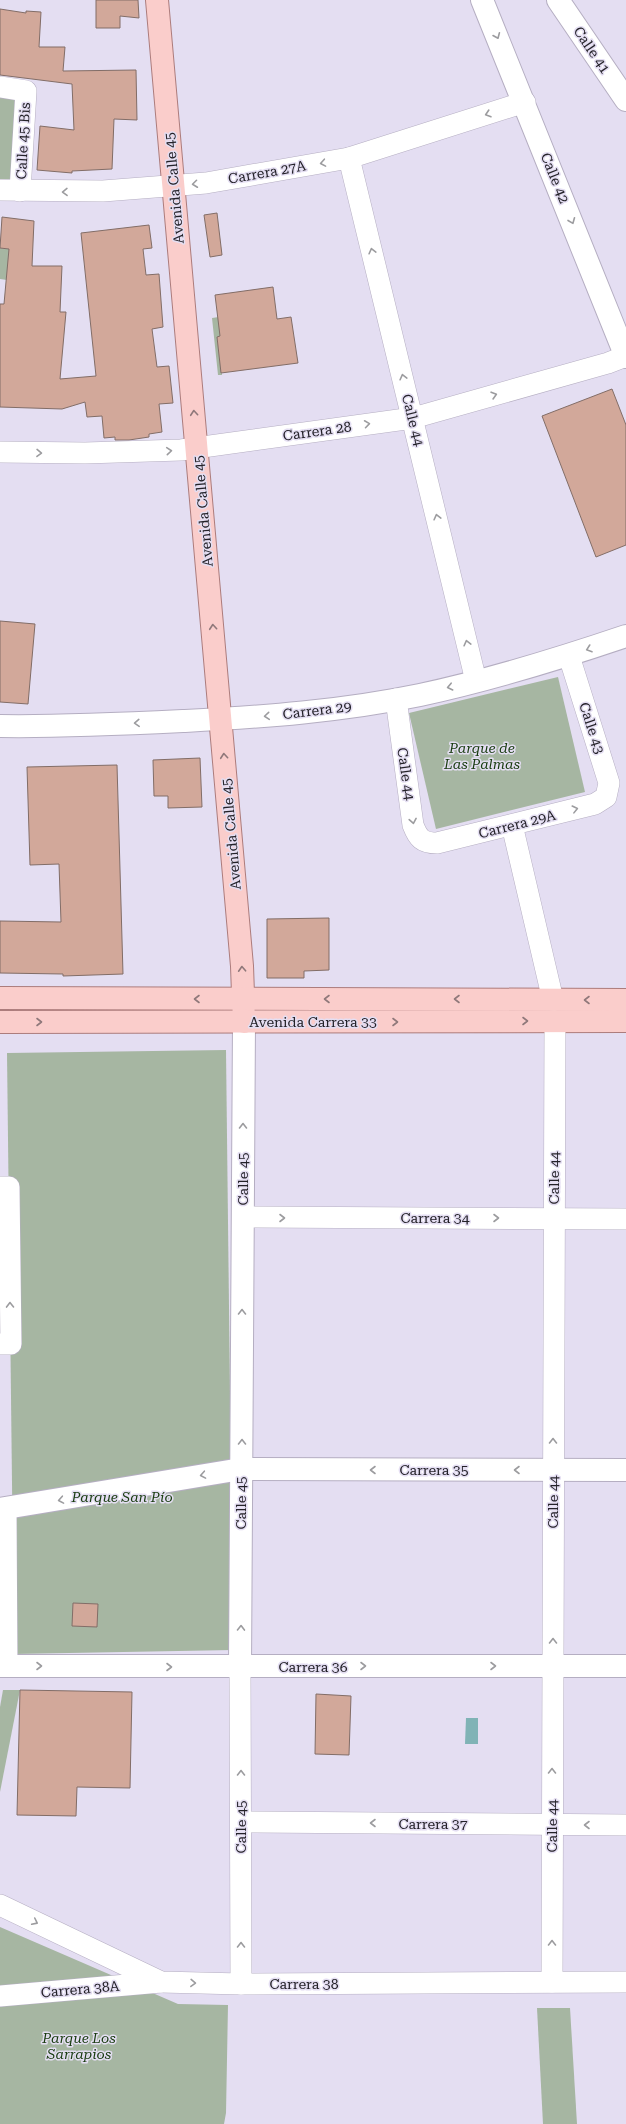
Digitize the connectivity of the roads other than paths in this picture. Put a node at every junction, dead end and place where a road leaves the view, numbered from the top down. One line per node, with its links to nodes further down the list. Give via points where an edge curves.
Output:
1 (157, 0): 9 (main road, Avenida Calle 45)
2 (482, 0): 7 (street, Calle 42, one-way to 7)
3 (558, 0): 4 (street, Calle 41)
4 (619, 78): 6 (street, Calle 41)
5 (0, 87): 10 (street, Calle 45 Bis, via 26,91)
6 (626, 100)
7 (525, 102): 8 (street, Carrera 27A, one-way to 8); 11 (street, Calle 42, one-way to 11)
8 (349, 158): 9 (street, Carrera 27A, one-way to 9); 12 (street, Calle 44, one-way to 8)
9 (174, 186): 10 (street, Carrera 27A, one-way to 10, via 103,191); 13 (main road, Avenida Calle 45, one-way to 9)
10 (10, 190)
11 (626, 356): 12 (street, Carrera 28, one-way to 11)
12 (413, 418): 13 (street, Carrera 28, one-way to 12); 17 (street, Calle 44, one-way to 12)
13 (197, 448): 14 (street, Carrera 28, one-way to 13, via 158,452); 19 (main road, Avenida Calle 45, one-way to 13)
14 (0, 452)
15 (626, 636): 16 (street, Carrera 29, one-way to 16)
16 (569, 656): 17 (street, Carrera 29); 21 (street, Calle 43, via 608,778 608,793)
17 (476, 681): 18 (street, Carrera 29, one-way to 18)
18 (396, 699): 19 (street, Carrera 29, one-way to 19, via 267,716); 23 (street, Calle 44, one-way to 23, via 413,825 420,839)
19 (220, 719): 20 (street, Carrera 29, one-way to 20, via 100,725); 25 (main road, Avenida Calle 45, one-way to 19)
20 (0, 726)
21 (604, 800): 22 (street, Carrera 29A, one-way to 21)
22 (512, 825): 23 (street, Carrera 29A); 27 (street, Calle 44)
23 (428, 843)
24 (0, 998): 25 (main road, Avenida Carrera 33, one-way to 24)
25 (244, 999): 27 (main road, Avenida Carrera 33, one-way to 25); 30 (main road, Avenida Calle 45)
26 (626, 1000): 27 (main road, Avenida Carrera 33, one-way to 27)
27 (554, 1010): 28 (main road, Avenida Carrera 33); 30 (main road, Avenida Carrera 33, one-way to 27); 33 (street, Calle 44)
28 (626, 1020)
29 (0, 1022): 30 (main road, Avenida Carrera 33, one-way to 30)
30 (244, 1022): 32 (street, Calle 45, one-way to 30)
31 (4, 1187): 35 (street, one-way to 31)
32 (243, 1217): 33 (street, Carrera 34, one-way to 33); 36 (street, Calle 45, one-way to 32)
33 (554, 1219): 34 (street, Carrera 34); 37 (street, Calle 44, one-way to 33)
34 (626, 1219)
35 (5, 1344)
36 (241, 1469): 37 (street, Carrera 35, one-way to 36); 39 (street, Carrera 35, one-way to 39); 41 (street, Calle 45, one-way to 36)
37 (554, 1470): 38 (street, Carrera 35); 42 (street, Calle 44, one-way to 37)
38 (626, 1470)
39 (3, 1509): 40 (street)
40 (3, 1666): 41 (street, Carrera 36, one-way to 41)
41 (240, 1666): 42 (street, Carrera 36, one-way to 42); 44 (street, Calle 45, one-way to 41)
42 (552, 1666): 43 (street, Carrera 36); 45 (street, Calle 44, one-way to 42)
43 (626, 1666)
44 (241, 1822): 45 (street, Carrera 37, one-way to 44); 51 (street, Calle 45, one-way to 44)
45 (552, 1825): 46 (street, Carrera 37, one-way to 45); 49 (street, Calle 44, one-way to 45)
46 (626, 1825)
47 (0, 1905): 48 (street, Carrera 38, one-way to 48)
48 (161, 1982): 51 (street, Carrera 38, one-way to 51); 52 (street, Carrera 38A)
49 (552, 1982): 50 (street, Carrera 38); 51 (street, Carrera 38)
50 (626, 1982)
51 (241, 1984)
52 (0, 1996)

